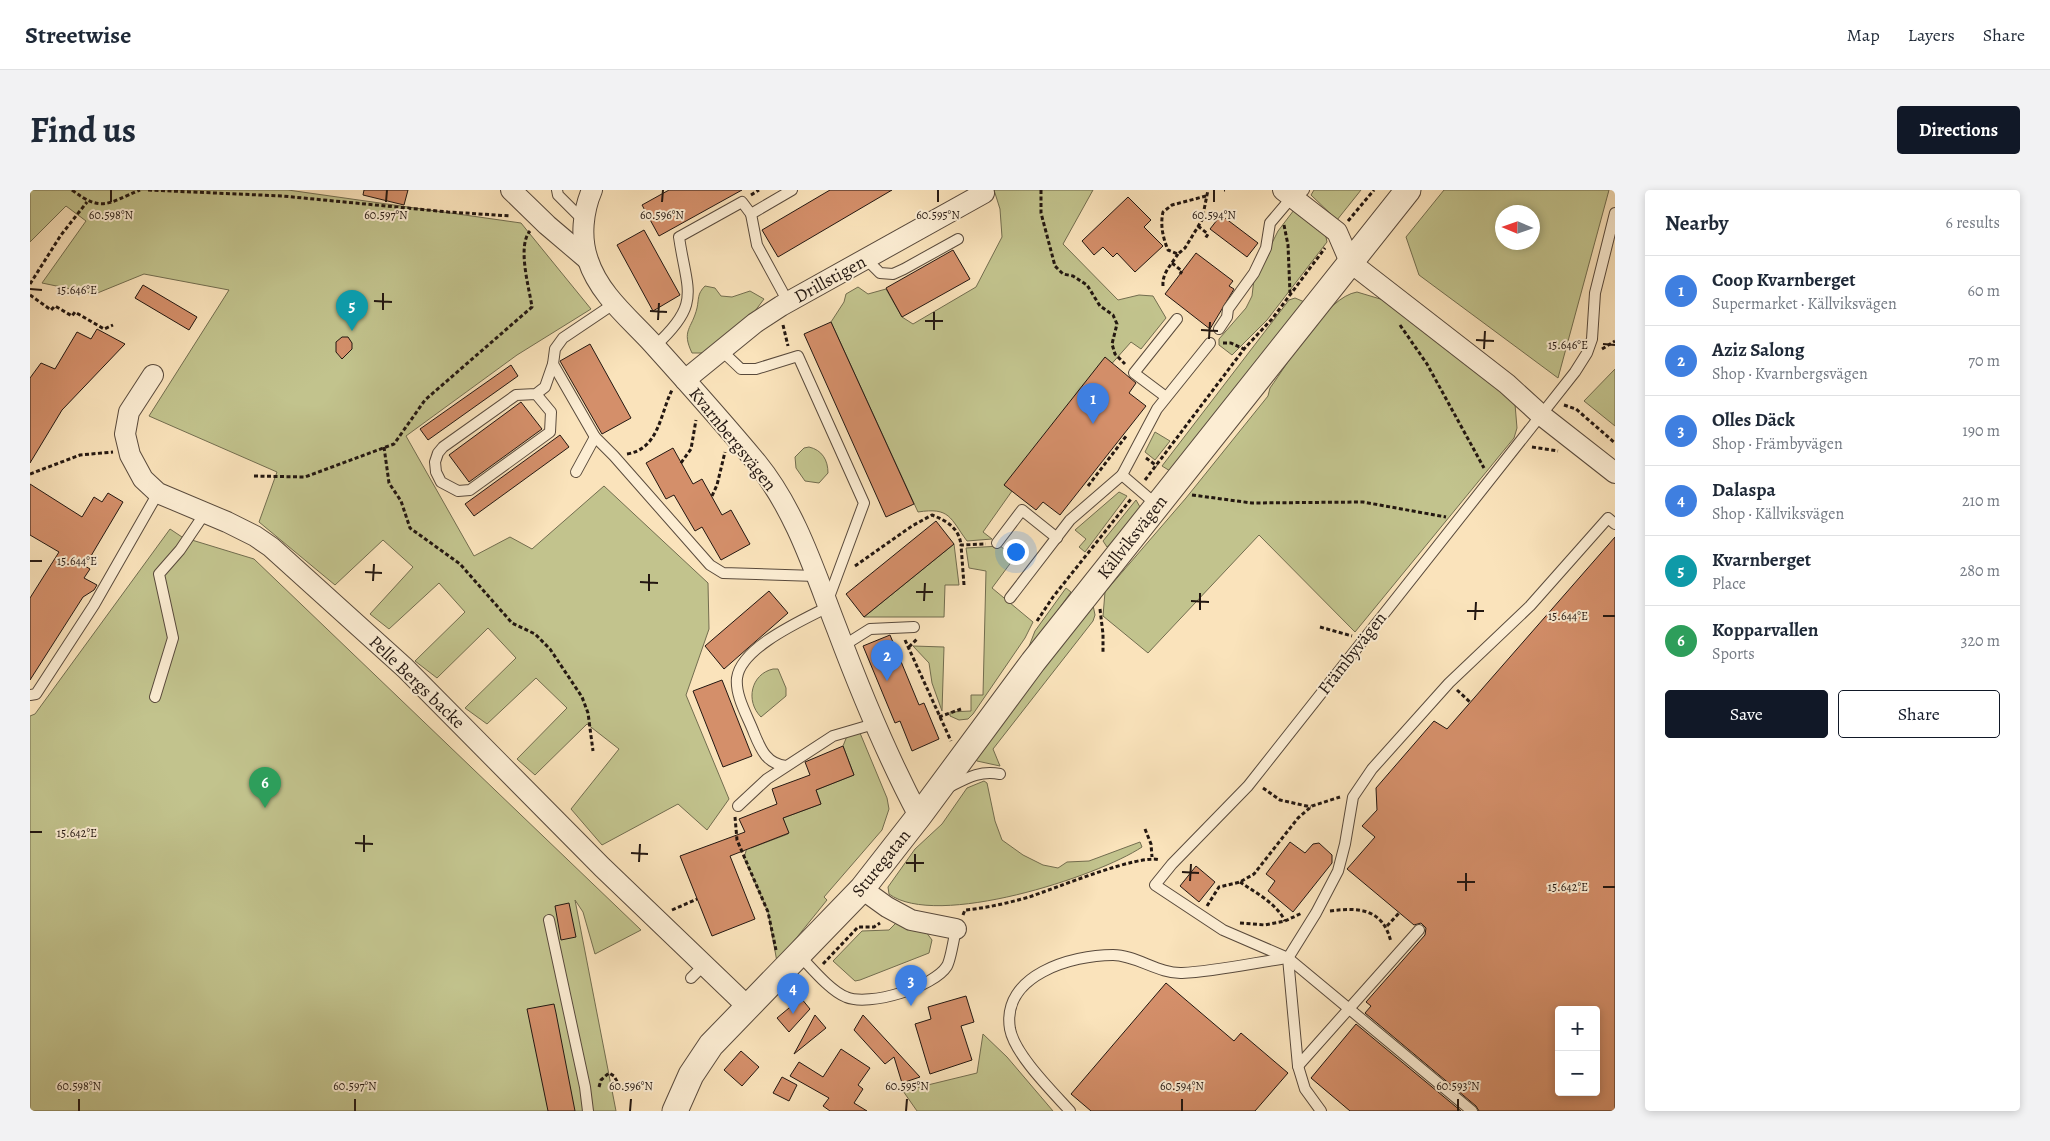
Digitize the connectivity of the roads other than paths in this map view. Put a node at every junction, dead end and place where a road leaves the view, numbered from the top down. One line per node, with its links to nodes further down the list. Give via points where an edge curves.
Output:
1 (512, 190): 12 (street)
2 (556, 190): 10 (lane)
3 (592, 190): 10 (street, Kvarnbergsvägen)
4 (792, 190): 9 (lane)
5 (1408, 190): 14 (street, Källviksvägen)
6 (984, 192): 13 (street, Drillstigen)
7 (1294, 194): 14 (street, via 1337,232); 18 (lane, via 1270,223 1266,248 1254,273 1228,309)
8 (1615, 213): 27 (lane, Främbyvägen, via 1595,292 1592,339 1587,353)
9 (751, 214): 16 (lane, via 757,245); 20 (lane, via 742,202 680,237 690,289 686,308 672,331)
10 (584, 221): 12 (street, Kvarnbergsvägen)
11 (958, 239): 13 (lane, via 893,274 880,273)
12 (587, 259): 15 (street, Kvarnbergsvägen, via 599,284)
13 (866, 259): 16 (street, Drillstigen)
14 (1350, 262): 27 (street, via 1507,384); 33 (street, Källviksvägen)
15 (615, 302): 20 (street, Kvarnbergsvägen); 22 (lane, via 563,338 555,349)
16 (788, 302): 21 (street, Drillstigen, via 754,323)
17 (1178, 319): 26 (lane, via 1134,373)
18 (1219, 329)
19 (1210, 343): 26 (lane)
20 (655, 346): 24 (street, Kvarnbergsvägen)
21 (721, 350): 24 (street, Drillstigen); 40 (lane, via 741,368 756,369 798,356 864,503)
22 (553, 364): 25 (lane, via 546,387); 28 (lane)
23 (153, 375): 32 (street, Pelle Bergs backe, via 130,412 125,434 143,479)
24 (682, 376): 38 (street, Kvarnbergsvägen, via 780,495)
25 (536, 394): 25 (lane, via 516,395 443,448 435,462 442,482 458,491 470,490 550,432 551,412)
26 (1166, 397): 31 (lane)
27 (1541, 415): 30 (street); 55 (lane, Främbyvägen, via 1253,780 1155,885 1223,930)
28 (595, 437): 29 (lane); 38 (lane, via 716,569 723,573)
29 (576, 472)
30 (1615, 472)
31 (1122, 475): 33 (lane); 36 (lane, via 1070,520)
32 (158, 493): 34 (street, Pelle Bergs backe); 43 (lane, via 94,605 36,694)
33 (1148, 497): 48 (street, Källviksvägen, via 1033,662)
34 (205, 512): 44 (lane, via 180,550 159,574 174,638); 57 (street, Pelle Bergs backe, via 271,547 405,668 656,920 697,971)
35 (1615, 524): 55 (lane, via 1608,518 1530,606 1449,683 1372,769 1353,797 1338,872)
36 (1057, 538): 37 (lane, via 1022,510); 39 (lane)
37 (997, 543)
38 (816, 576): 40 (street, Kvarnbergsvägen)
39 (1010, 598)
40 (827, 605): 42 (street, Kvarnbergsvägen); 46 (lane, via 780,631 748,658 737,678 742,703 761,750 776,765)
41 (914, 627): 42 (lane, via 870,629)
42 (843, 646): 45 (street, Kvarnbergsvägen)
43 (30, 695)
44 (155, 697)
45 (874, 724): 46 (lane, via 833,736); 50 (street, Kvarnbergsvägen)
46 (786, 766): 49 (lane)
47 (1000, 774): 48 (lane, via 974,774)
48 (935, 794): 50 (street, Källviksvägen)
49 (738, 806)
50 (919, 816): 51 (street, Sturegatan)
51 (862, 888): 53 (street, via 911,920); 56 (street, Sturegatan)
52 (550, 920): 60 (lane)
53 (956, 920): 56 (lane, via 948,965 936,976 894,996 865,1001 848,998)
54 (1419, 930): 58 (lane)
55 (1288, 958): 58 (lane); 59 (lane); 62 (lane, via 1180,973 1115,955 1082,958 1046,970 1024,984 1011,1006 1010,1030 1027,1063)
56 (796, 959): 57 (street)
57 (747, 1006): 61 (street, via 701,1058)
58 (1349, 1008): 59 (lane); 64 (lane)
59 (1298, 1066): 63 (lane, via 1305,1089)
60 (588, 1111)
61 (675, 1111)
62 (1070, 1111)
63 (1321, 1111)
64 (1472, 1111)

